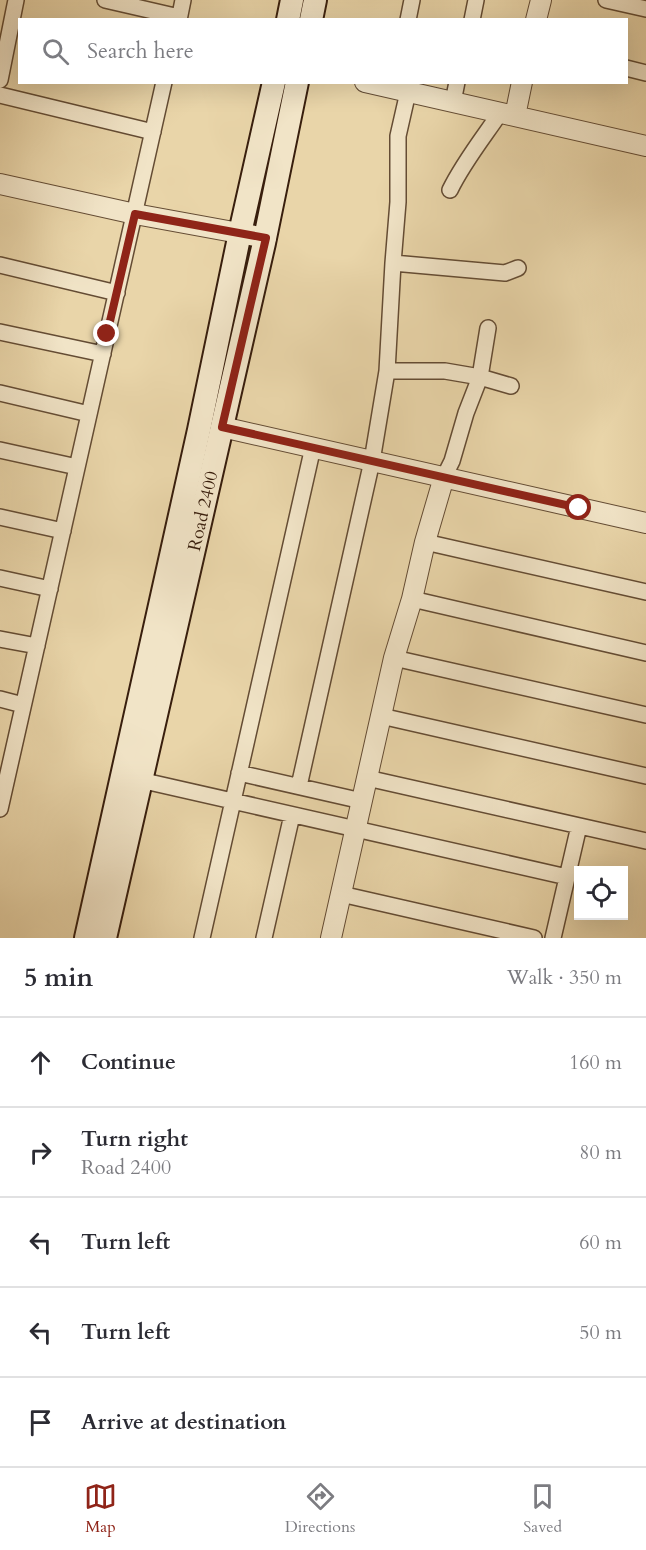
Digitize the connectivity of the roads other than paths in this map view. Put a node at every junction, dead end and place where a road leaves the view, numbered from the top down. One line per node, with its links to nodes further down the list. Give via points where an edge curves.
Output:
1 (16, 0): 17 (street)
2 (105, 0): 11 (street)
3 (183, 0): 11 (street)
4 (292, 0): 12 (main road)
5 (315, 0): 13 (main road)
6 (412, 0): 14 (street)
7 (476, 0): 15 (street)
8 (541, 0): 16 (street)
9 (606, 0): 10 (street)
10 (646, 9)
11 (179, 18)
12 (288, 18)
13 (311, 18)
14 (408, 18)
15 (472, 18)
16 (536, 18)
17 (9, 40): 20 (street)
18 (628, 68): 19 (street)
19 (646, 73)
20 (0, 80)
21 (164, 84): 31 (street)
22 (274, 84): 36 (main road, Road 2400)
23 (297, 84): 37 (main road, Road 2400)
24 (376, 84): 27 (street)
25 (457, 84): 29 (street)
26 (521, 84): 30 (street)
27 (398, 88): 29 (street); 38 (street, via 398,202)
28 (0, 95): 31 (street)
29 (453, 102): 30 (street)
30 (507, 115): 32 (street); 34 (street, via 459,171)
31 (153, 132): 35 (street)
32 (646, 146)
33 (0, 184): 35 (street)
34 (450, 190)
35 (135, 214): 36 (street); 41 (street)
36 (240, 233): 37 (street); 87 (main road, Road 2400)
37 (266, 238): 50 (main road, Road 2400)
38 (393, 263): 40 (street, via 505,273); 45 (street)
39 (0, 265): 41 (street)
40 (518, 268)
41 (117, 293): 44 (street)
42 (488, 328): 46 (street)
43 (0, 332): 44 (street)
44 (103, 354): 49 (street)
45 (387, 371): 46 (street); 53 (street)
46 (480, 377): 47 (street); 55 (street)
47 (512, 386)
48 (0, 393): 49 (street)
49 (89, 414): 54 (street)
50 (222, 427): 51 (street); 76 (main road, Road 2400)
51 (313, 447): 53 (street); 73 (street)
52 (0, 450): 54 (street)
53 (372, 461): 55 (street); 77 (street)
54 (77, 467): 58 (street)
55 (444, 477): 57 (street); 59 (street)
56 (0, 517): 58 (street)
57 (646, 523)
58 (63, 531): 61 (street)
59 (425, 542): 62 (street); 63 (street)
60 (0, 578): 61 (street)
61 (50, 589): 65 (street)
62 (646, 592)
63 (412, 599): 66 (street); 67 (street)
64 (0, 639): 65 (street)
65 (37, 646): 69 (street)
66 (646, 653)
67 (394, 658): 70 (street); 71 (street)
68 (0, 699): 69 (street)
69 (23, 705): 72 (street)
70 (646, 715)
71 (381, 716): 74 (street); 75 (street)
72 (5, 762): 80 (street)
73 (239, 773): 77 (street); 78 (street)
74 (646, 776)
75 (367, 778): 79 (street); 82 (street)
76 (140, 780): 78 (street); 88 (main road, Road 2400)
77 (299, 786): 79 (street)
78 (232, 801): 81 (street); 89 (street)
79 (362, 801): 83 (street)
80 (0, 809)
81 (292, 815): 83 (street); 90 (street)
82 (579, 826): 84 (street); 85 (street)
83 (356, 829): 85 (street); 86 (street)
84 (646, 841)
85 (567, 877): 93 (street)
86 (341, 894): 91 (street); 92 (street)
87 (86, 938)
88 (105, 938)
89 (202, 938)
90 (264, 938)
91 (331, 938)
92 (534, 938)
93 (553, 938)

